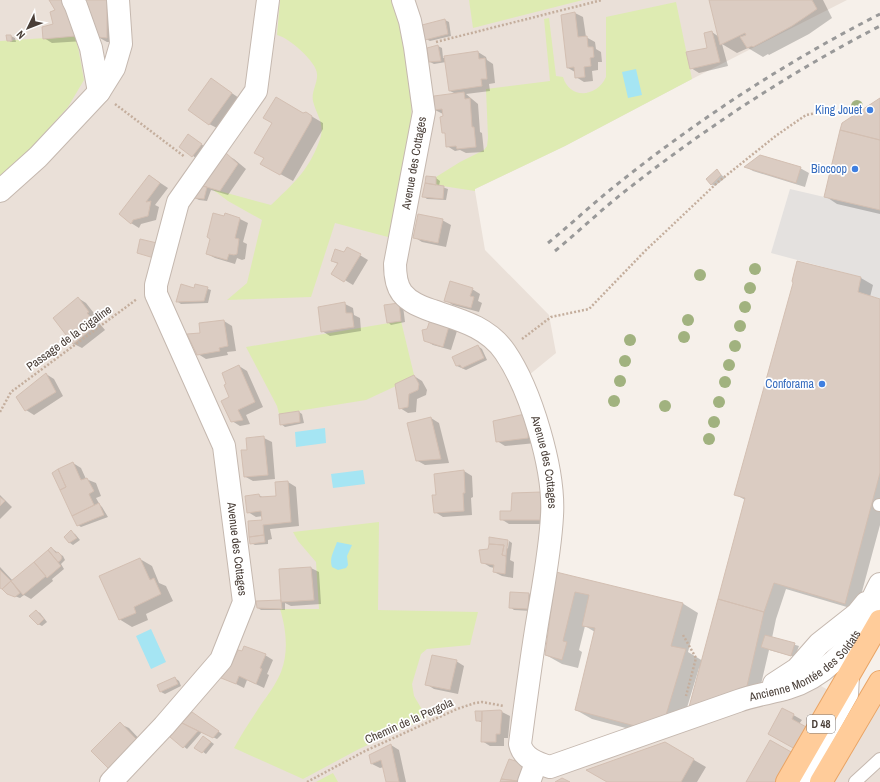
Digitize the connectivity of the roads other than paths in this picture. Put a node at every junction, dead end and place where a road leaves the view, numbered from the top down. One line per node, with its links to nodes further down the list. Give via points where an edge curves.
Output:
1 (73, 0): 5 (street, via 91,48)
2 (118, 0): 5 (street, via 121,44 114,68)
3 (268, 0): 15 (street, Avenue des Cottages, via 258,86 175,207 156,285 156,294 224,446 244,602 222,660)
4 (403, 0): 13 (street, Avenue des Cottages, via 415,47 424,117 395,264 395,277 402,293 415,304 474,325 490,335 504,352 519,378 546,457 551,490 550,539 520,744)
5 (99, 92): 6 (street, via 38,157)
6 (0, 191)
7 (877, 589): 11 (street, Ancienne Montée des Soldats, via 855,637 835,661 802,683)
8 (879, 623): 9 (main road, D 48)
9 (854, 667): 14 (lane, via 852,695); 16 (main road, D 48)
10 (880, 682): 14 (main road, D 48, via 859,717)
11 (750, 697): 13 (street, Avenue des Cottages)
12 (880, 759): 18 (lane)
13 (532, 772)
14 (817, 773): 17 (lane)
15 (111, 782)
16 (787, 782)
17 (803, 782)
18 (855, 782)

